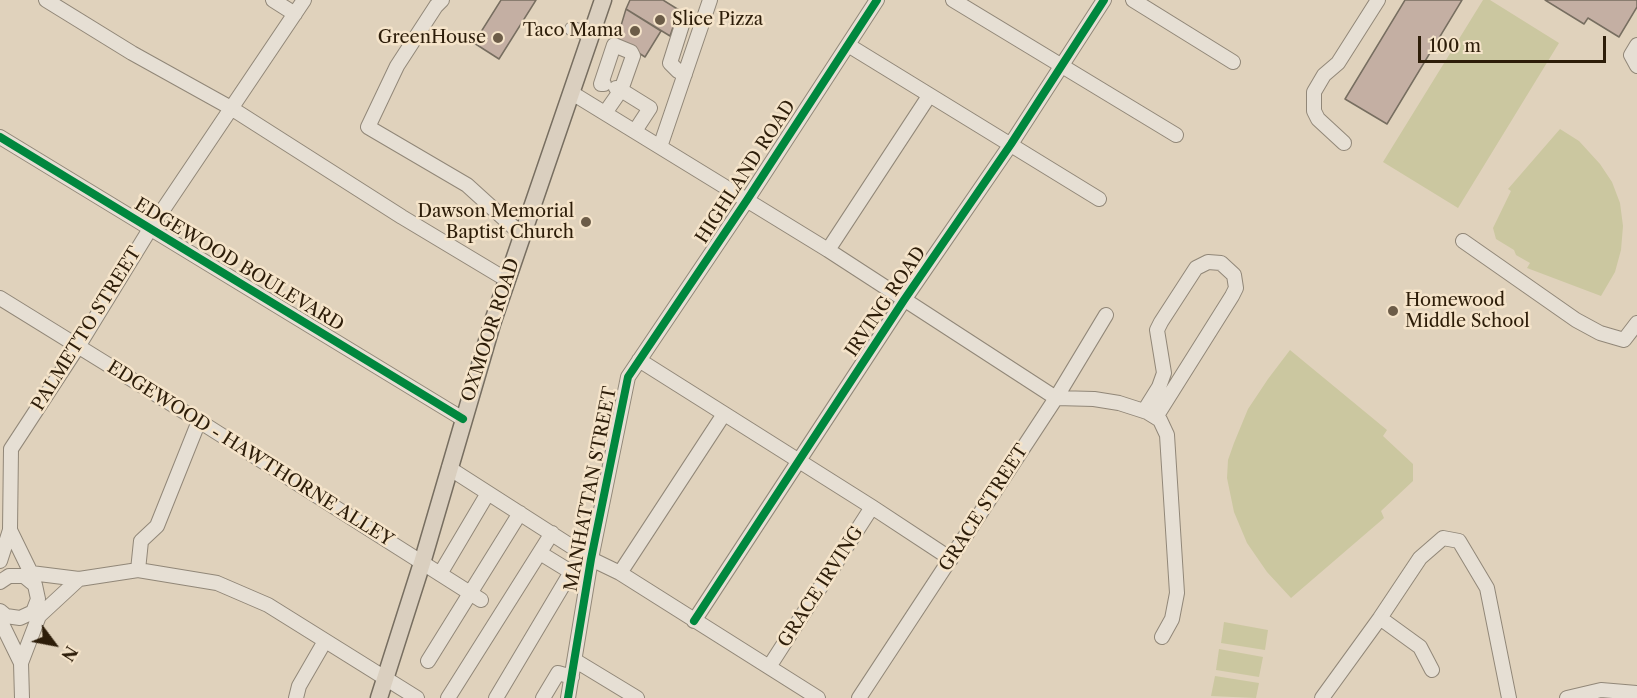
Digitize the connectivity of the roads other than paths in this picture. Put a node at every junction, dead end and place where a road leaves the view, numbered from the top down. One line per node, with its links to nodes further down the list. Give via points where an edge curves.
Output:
1 (46, 0): 27 (street)
2 (273, 0): 12 (street)
3 (304, 0): 12 (street, PALMETTO STREET)
4 (442, 0): 38 (street, via 397,66 368,127 467,185)
5 (710, 0): 23 (street)
6 (878, 0): 16 (street, HIGHLAND ROAD)
7 (953, 0): 21 (street)
8 (1104, 0): 21 (street, IRVING ROAD)
9 (1133, 0): 19 (street)
10 (1378, 0): 32 (street, via 1338,63 1324,75 1314,92 1318,119)
11 (598, 2): 15 (main road, OXMOOR ROAD)
12 (295, 14): 27 (street, PALMETTO STREET)
13 (682, 26): 23 (street, via 670,63)
14 (572, 29): 15 (street)
15 (590, 40): 18 (street); 22 (main road, OXMOOR ROAD)
16 (848, 45): 26 (street); 36 (street, HIGHLAND ROAD)
17 (1637, 45): 20 (street, via 1631,55)
18 (617, 61): 24 (street); 24 (street)
19 (1233, 62)
20 (1637, 66)
21 (1062, 67): 30 (street); 33 (street, IRVING ROAD)
22 (580, 70): 24 (street); 25 (main road, OXMOOR ROAD)
23 (685, 74): 34 (street)
24 (611, 85): 28 (street); 29 (street, via 650,108)
25 (573, 93): 28 (street); 38 (main road, OXMOOR ROAD)
26 (929, 96): 33 (street); 40 (street)
27 (231, 108): 37 (street, PALMETTO STREET); 41 (street)
28 (605, 113): 29 (street)
29 (634, 131): 34 (street)
30 (1176, 135)
31 (0, 137): 37 (street, EDGEWOOD BOULEVARD)
32 (1344, 143)
33 (1011, 144): 35 (street); 43 (street, IRVING ROAD)
34 (660, 147): 36 (street)
35 (1100, 199)
36 (747, 200): 40 (street); 47 (street, HIGHLAND ROAD)
37 (150, 229): 46 (street, PALMETTO STREET); 51 (street, EDGEWOOD BOULEVARD)
38 (522, 235): 41 (main road, OXMOOR ROAD)
39 (1463, 241): 45 (street, via 1600,333 1624,340)
40 (828, 250): 43 (street)
41 (507, 280): 51 (main road, OXMOOR ROAD)
42 (0, 298): 46 (street, EDGEWOOD - HAWTHORNE ALLEY)
43 (904, 300): 48 (street); 54 (street, IRVING ROAD)
44 (1106, 315): 48 (street, GRACE STREET)
45 (1637, 323)
46 (79, 345): 52 (street, EDGEWOOD - HAWTHORNE ALLEY); 53 (street, PALMETTO STREET)
47 (639, 360): 49 (street); 62 (street, MANHATTAN STREET, via 628,377)
48 (1056, 398): 50 (street, via 1119,403); 63 (street, GRACE STREET)
49 (724, 414): 54 (street); 67 (street)
50 (1150, 414): 50 (street, via 1236,288 1234,275 1221,263 1208,262 1196,268 1161,322 1158,330 1164,373); 77 (street, via 1160,420 1167,435 1177,593 1172,619)
51 (464, 418): 55 (main road, OXMOOR ROAD)
52 (199, 421): 65 (street, EDGEWOOD - HAWTHORNE ALLEY); 66 (street, via 157,526 141,541)
53 (6, 446): 59 (street)
54 (798, 461): 57 (street); 76 (street, IRVING ROAD)
55 (449, 468): 56 (street); 65 (main road, OXMOOR ROAD)
56 (488, 493): 58 (street); 68 (street)
57 (872, 507): 63 (street); 82 (street, GRACE IRVING)
58 (520, 513): 60 (street); 72 (street)
59 (10, 530): 64 (street); 69 (street)
60 (552, 533): 61 (street); 62 (street)
61 (540, 553): 92 (street); 93 (street, via 571,572)
62 (591, 559): 67 (street); 80 (street, MANHATTAN STREET)
63 (951, 559): 98 (street, GRACE STREET)
64 (0, 561)
65 (422, 563): 68 (street, EDGEWOOD - HAWTHORNE ALLEY); 85 (main road, OXMOOR ROAD)
66 (138, 570): 70 (street); 78 (street, via 217,582 268,605)
67 (620, 573): 76 (street)
68 (440, 574): 72 (street, EDGEWOOD - HAWTHORNE ALLEY)
69 (30, 576): 70 (street); 71 (street, via 17,574); 73 (street, via 38,591)
70 (79, 579): 73 (street)
71 (0, 582)
72 (475, 597): 79 (street)
73 (36, 614): 75 (street); 81 (street)
74 (1380, 618): 83 (street, via 1420,647); 87 (street); 99 (street, via 1420,558 1443,538 1459,541 1487,588)
75 (2, 619): 81 (street)
76 (694, 621): 82 (street)
77 (1162, 637)
78 (325, 640): 85 (street); 89 (street)
79 (428, 661)
80 (576, 661): 84 (street, MANHATTAN STREET); 96 (street)
81 (21, 663): 88 (street)
82 (770, 667): 97 (street)
83 (1432, 670)
84 (572, 677): 94 (street, via 558,674); 95 (street, MANHATTAN STREET)
85 (386, 679): 90 (main road, OXMOOR ROAD); 91 (street)
86 (1637, 693): 100 (street, via 1601,690)
87 (1327, 695)
88 (22, 698)
89 (296, 698)
90 (379, 698)
91 (417, 698)
92 (448, 698)
93 (496, 698)
94 (543, 698)
95 (568, 698)
96 (637, 698)
97 (818, 698)
98 (859, 698)
99 (1509, 698)
100 (1567, 698)

